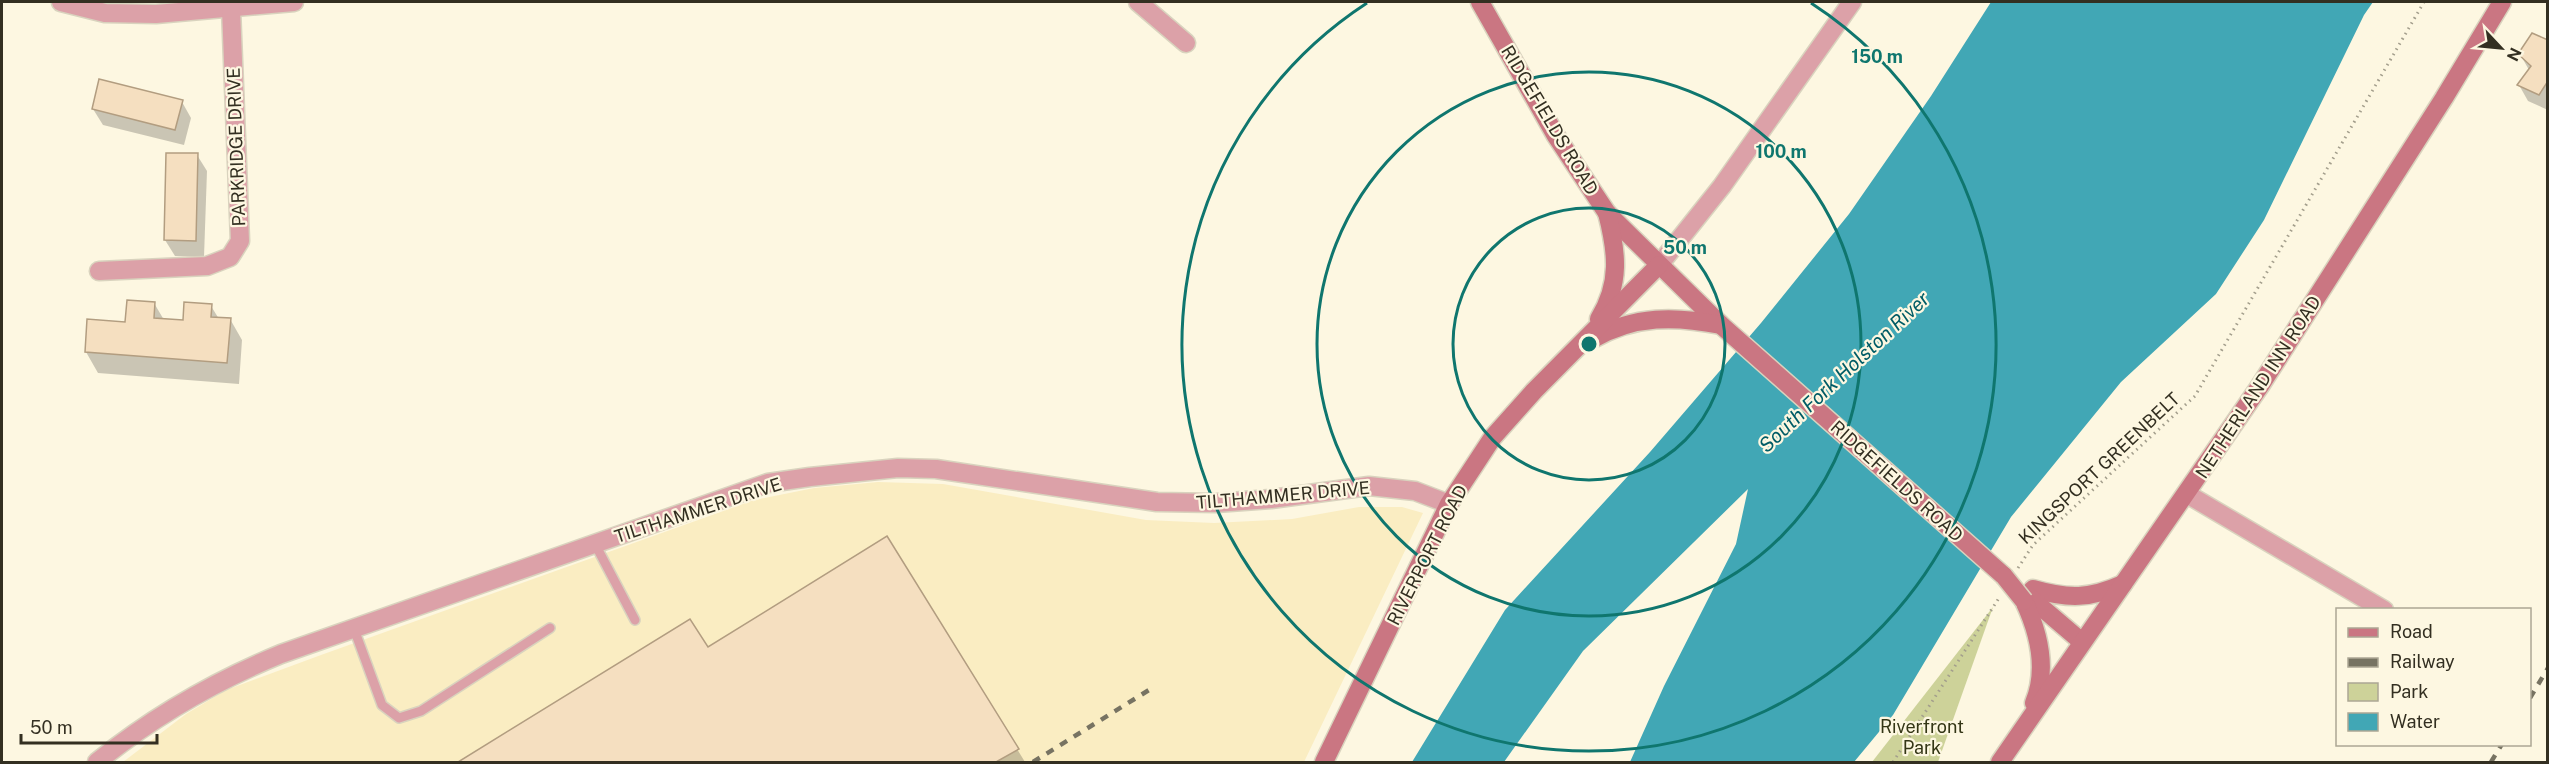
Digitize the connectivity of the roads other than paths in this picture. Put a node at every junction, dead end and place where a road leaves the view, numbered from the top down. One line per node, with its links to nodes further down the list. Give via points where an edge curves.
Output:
1 (61, 2): 7 (street, via 105,13)
2 (294, 2): 7 (street)
3 (1138, 2): 8 (street)
4 (1480, 2): 9 (main road, RIDGEFIELDS ROAD, via 1556,136)
5 (1852, 2): 10 (street, via 1722,186)
6 (2502, 2): 14 (main road, NETHERLAND INN ROAD, via 2438,108)
7 (231, 9): 11 (street, PARKRIDGE DRIVE, via 240,241 230,257 207,266)
8 (1186, 43)
9 (1607, 213): 10 (main road, RIDGEFIELDS ROAD); 13 (main road, via 1616,248 1613,290)
10 (1659, 265): 12 (main road, RIDGEFIELDS ROAD); 13 (main road, RIVERPORT ROAD)
11 (99, 271)
12 (1721, 326): 13 (main road, via 1690,319 1649,319 1606,331); 18 (main road, RIDGEFIELDS ROAD, bridge)
13 (1578, 347): 15 (main road, RIVERPORT ROAD, via 1493,437)
14 (2187, 494): 17 (main road, NETHERLAND INN ROAD); 19 (street)
15 (1449, 504): 16 (street, TILTHAMMER DRIVE, via 1415,491 1369,486 1260,500 1157,502 936,469 898,468 768,483); 26 (main road, RIVERPORT ROAD)
16 (596, 544): 20 (lane); 22 (street, TILTHAMMER DRIVE)
17 (2125, 583): 18 (main road, via 2100,594); 23 (main road, NETHERLAND INN ROAD)
18 (2028, 595): 23 (main road, RIDGEFIELDS ROAD); 24 (main road, via 2042,667 2038,695)
19 (2382, 608)
20 (635, 620)
21 (550, 628): 22 (lane, via 421,711 399,718 382,705)
22 (354, 629): 25 (street, TILTHAMMER DRIVE, via 227,676 160,714)
23 (2082, 642): 24 (main road, NETHERLAND INN ROAD)
24 (2028, 720): 27 (main road, NETHERLAND INN ROAD)
25 (97, 762)
26 (1324, 762)
27 (2000, 762)

